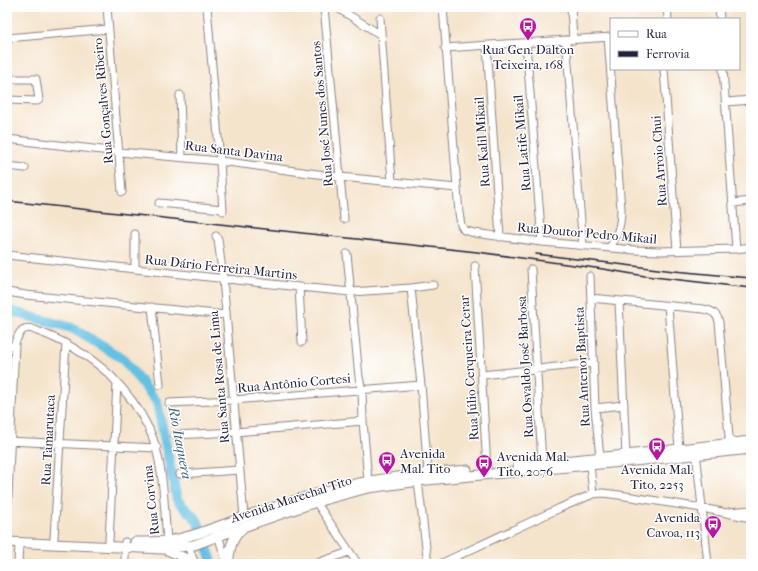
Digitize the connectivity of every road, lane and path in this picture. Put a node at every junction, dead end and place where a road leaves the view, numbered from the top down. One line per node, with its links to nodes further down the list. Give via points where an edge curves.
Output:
1 (107, 7): 12 (street, Rua Gonçalves Ribeiro)
2 (207, 7): 32 (street)
3 (324, 7): 35 (street, Rua José Nunes dos Santos)
4 (336, 7): 13 (street)
5 (443, 7): 19 (street)
6 (571, 7): 16 (street)
7 (667, 7): 10 (street)
8 (719, 7): 11 (street)
9 (380, 18): 13 (street)
10 (668, 18)
11 (720, 18)
12 (109, 29): 15 (street); 30 (street, Rua Gonçalves Ribeiro)
13 (382, 35): 36 (street)
14 (609, 37): 16 (street); 20 (street)
15 (7, 38)
16 (570, 40): 17 (street); 47 (street)
17 (526, 43): 18 (street); 46 (street, Rua Latife Mikail)
18 (487, 46): 19 (street); 45 (street, Rua Kalil Mikail)
19 (445, 48): 37 (street)
20 (610, 51)
21 (611, 70): 49 (street, via 621,209 620,225)
22 (664, 70): 51 (street, Rua Arroio Chui)
23 (723, 70): 28 (street)
24 (7, 79): 26 (street, via 36,79 38,100)
25 (180, 95): 31 (street)
26 (7, 100)
27 (751, 100): 28 (street)
28 (726, 102): 41 (street)
29 (7, 139): 30 (street, Rua Santa Davina)
30 (119, 152): 31 (street, Rua Santa Davina); 38 (street, Rua Gonçalves Ribeiro)
31 (182, 157): 32 (street, Rua Santa Davina)
32 (220, 161): 35 (street, Rua Santa Davina); 40 (street, via 223,210)
33 (7, 166): 34 (street)
34 (25, 168)
35 (340, 177): 36 (street, Rua Santa Davina); 42 (street, Rua José Nunes dos Santos)
36 (392, 182): 37 (street, Rua Santa Davina)
37 (457, 188): 45 (street, Rua Doutor Pedro Mikail, via 460,220 464,230)
38 (122, 192)
39 (751, 201): 41 (street)
40 (159, 203)
41 (733, 203): 50 (street)
42 (344, 219)
43 (135, 234): 55 (street)
44 (216, 236): 58 (street, Rua Santa Rosa de Lima)
45 (500, 236): 46 (street, Rua Doutor Pedro Mikail)
46 (542, 242): 47 (street, Rua Doutor Pedro Mikail)
47 (583, 246): 49 (street, Rua Doutor Pedro Mikail)
48 (751, 247): 50 (street, Rua Doutor Pedro Mikail)
49 (610, 248): 51 (street, Rua Doutor Pedro Mikail)
50 (736, 249): 51 (street, Rua Doutor Pedro Mikail)
51 (677, 251)
52 (347, 254): 63 (street)
53 (7, 255): 55 (street, Rua Dário Ferreira Martins)
54 (475, 266): 75 (street, Rua Júlio Cerqueira Cerar)
55 (135, 269): 58 (street, Rua Dário Ferreira Martins)
56 (531, 269): 74 (street, Rua Osvaldo José Barbosa)
57 (590, 276): 64 (street, Rua Antenor Baptista)
58 (223, 279): 60 (street, Rua Dário Ferreira Martins); 68 (street, Rua Santa Rosa de Lima)
59 (433, 285): 61 (street, Rua Dário Ferreira Martins)
60 (299, 287): 63 (street, Rua Dário Ferreira Martins); 69 (street)
61 (411, 288): 63 (street, Rua Dário Ferreira Martins); 78 (street)
62 (7, 292): 67 (street)
63 (351, 292): 79 (street)
64 (591, 298): 65 (street); 73 (street, Rua Antenor Baptista)
65 (619, 301): 66 (street); 82 (street)
66 (668, 306): 91 (street, via 710,310 718,318); 93 (street)
67 (152, 307): 68 (street); 77 (street)
68 (226, 315): 80 (street, Rua Santa Rosa de Lima)
69 (302, 342)
70 (66, 344): 72 (street, Rua Corvina, via 28,328 20,333); 76 (street, Rua Corvina, via 110,375); 89 (street, Rua Tamarutaca)
71 (7, 346): 72 (street)
72 (15, 346): 88 (street)
73 (594, 363): 74 (street); 83 (street, Rua Antenor Baptista)
74 (537, 369): 75 (street); 98 (street, Rua Osvaldo José Barbosa)
75 (482, 375): 100 (street, Rua Júlio Cerqueira Cerar)
76 (117, 383): 90 (street); 92 (street, Rua Corvina, via 141,414)
77 (160, 385)
78 (421, 385): 79 (street, Rua Antônio Cortesi); 102 (street)
79 (362, 390): 80 (street, Rua Antônio Cortesi); 84 (street)
80 (233, 400): 81 (street, Rua Antônio Cortesi); 85 (street, Rua Santa Rosa de Lima)
81 (169, 403)
82 (624, 405): 83 (street); 96 (street)
83 (595, 408): 97 (street, Rua Antenor Baptista)
84 (363, 421): 85 (street); 104 (street)
85 (236, 432): 86 (street); 101 (street, Rua Santa Rosa de Lima)
86 (174, 435)
87 (751, 441): 91 (main road, Avenida Marechal Tito)
88 (9, 442): 89 (street); 111 (street)
89 (59, 444): 90 (street); 117 (street, Rua Tamarutaca)
90 (114, 446): 92 (street); 120 (street)
91 (730, 447): 94 (main road, Avenida Marechal Tito); 95 (main road, Avenida Marechal Tito)
92 (156, 448): 124 (street, Rua Corvina, via 162,478)
93 (679, 449): 95 (main road, Avenida Marechal Tito); 96 (main road, Avenida Marechal Tito)
94 (751, 449)
95 (696, 451): 99 (main road, Avenida Marechal Tito); 108 (street)
96 (626, 455): 97 (main road, Avenida Marechal Tito)
97 (600, 457): 98 (main road, Avenida Marechal Tito)
98 (542, 463): 100 (main road, Avenida Marechal Tito)
99 (590, 465): 105 (main road, Avenida Marechal Tito); 106 (street)
100 (487, 468): 102 (main road, Avenida Marechal Tito)
101 (240, 470): 103 (street); 113 (street, Rua Santa Rosa de Lima)
102 (428, 473): 104 (main road, Avenida Marechal Tito)
103 (180, 474)
104 (368, 481): 113 (main road, Avenida Marechal Tito, via 327,491)
105 (418, 481): 107 (main road, Avenida Marechal Tito, via 368,488); 133 (street)
106 (593, 494): 108 (street, via 619,494); 134 (street)
107 (316, 502): 113 (main road, Avenida Marechal Tito); 125 (street)
108 (702, 508): 110 (street); 135 (street)
109 (751, 510): 110 (street)
110 (723, 512): 112 (street)
111 (7, 518)
112 (751, 518)
113 (245, 521): 114 (main road, Avenida Marechal Tito); 118 (main road, Avenida Marechal Tito); 130 (main road, via 232,543)
114 (211, 529): 118 (street); 119 (main road, Avenida Marechal Tito)
115 (7, 536): 116 (main road, Avenida Marechal Tito)
116 (37, 537): 117 (main road, Avenida Marechal Tito); 122 (main road)
117 (54, 538): 120 (main road, Avenida Marechal Tito)
118 (216, 538): 119 (main road, Avenida Marechal Tito); 130 (street)
119 (192, 540): 124 (main road, Avenida Marechal Tito); 129 (street)
120 (109, 541): 123 (main road, Avenida Marechal Tito)
121 (7, 542): 122 (main road, Avenida Marechal Tito)
122 (19, 543): 123 (main road, Avenida Marechal Tito); 126 (street)
123 (125, 545): 124 (main road, Avenida Marechal Tito); 127 (street)
124 (165, 545): 128 (main road)
125 (349, 552): 131 (street); 132 (street)
126 (18, 564)
127 (125, 564)
128 (190, 564)
129 (195, 564)
130 (228, 564)
131 (314, 564)
132 (358, 564)
133 (428, 564)
134 (440, 564)
135 (708, 564)

